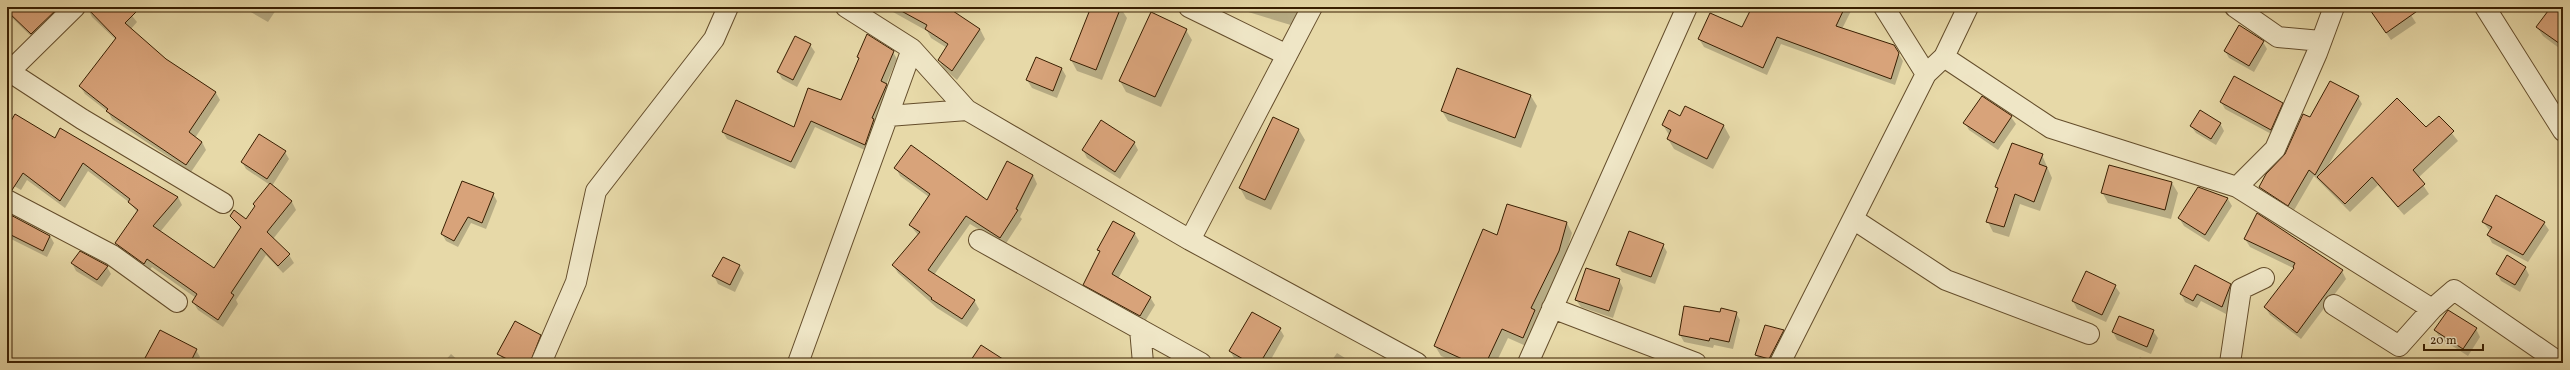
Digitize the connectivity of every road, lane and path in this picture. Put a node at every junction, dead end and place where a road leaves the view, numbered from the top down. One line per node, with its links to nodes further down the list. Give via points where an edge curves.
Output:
1 (75, 7): 16 (street)
2 (728, 7): 34 (street, via 714,39 596,191 576,282)
3 (846, 7): 13 (street)
4 (1189, 7): 14 (street)
5 (1312, 7): 14 (street)
6 (1687, 7): 30 (street)
7 (1884, 7): 17 (street)
8 (1968, 7): 15 (street)
9 (2235, 7): 12 (street, via 2278,37)
10 (2334, 7): 12 (street)
11 (2486, 7): 20 (street)
12 (2321, 41): 21 (street, via 2275,149)
13 (912, 49): 18 (street); 19 (street)
14 (1287, 55): 26 (street)
15 (1944, 57): 17 (street); 21 (street, via 2051,128)
16 (8, 71): 23 (street, via 82,119)
17 (1926, 74): 24 (street)
18 (967, 110): 19 (street); 26 (street)
19 (888, 116): 35 (street)
20 (2563, 131)
21 (2236, 187): 31 (street)
22 (7, 200): 28 (street, via 112,255)
23 (223, 203)
24 (1853, 219): 33 (street, via 1946,280); 41 (street)
25 (979, 240): 32 (street)
26 (1190, 240): 38 (street)
27 (2264, 278): 42 (street, via 2241,289)
28 (177, 302)
29 (2334, 305): 31 (street, via 2399,346)
30 (1552, 308): 39 (street); 40 (street)
31 (2432, 309): 43 (street, via 2454,290)
32 (1140, 329): 36 (street); 37 (street)
33 (2089, 334)
34 (541, 363)
35 (798, 363)
36 (1143, 363)
37 (1201, 363)
38 (1417, 363)
39 (1528, 363)
40 (1696, 363)
41 (1780, 363)
42 (2230, 363)
43 (2560, 363)

